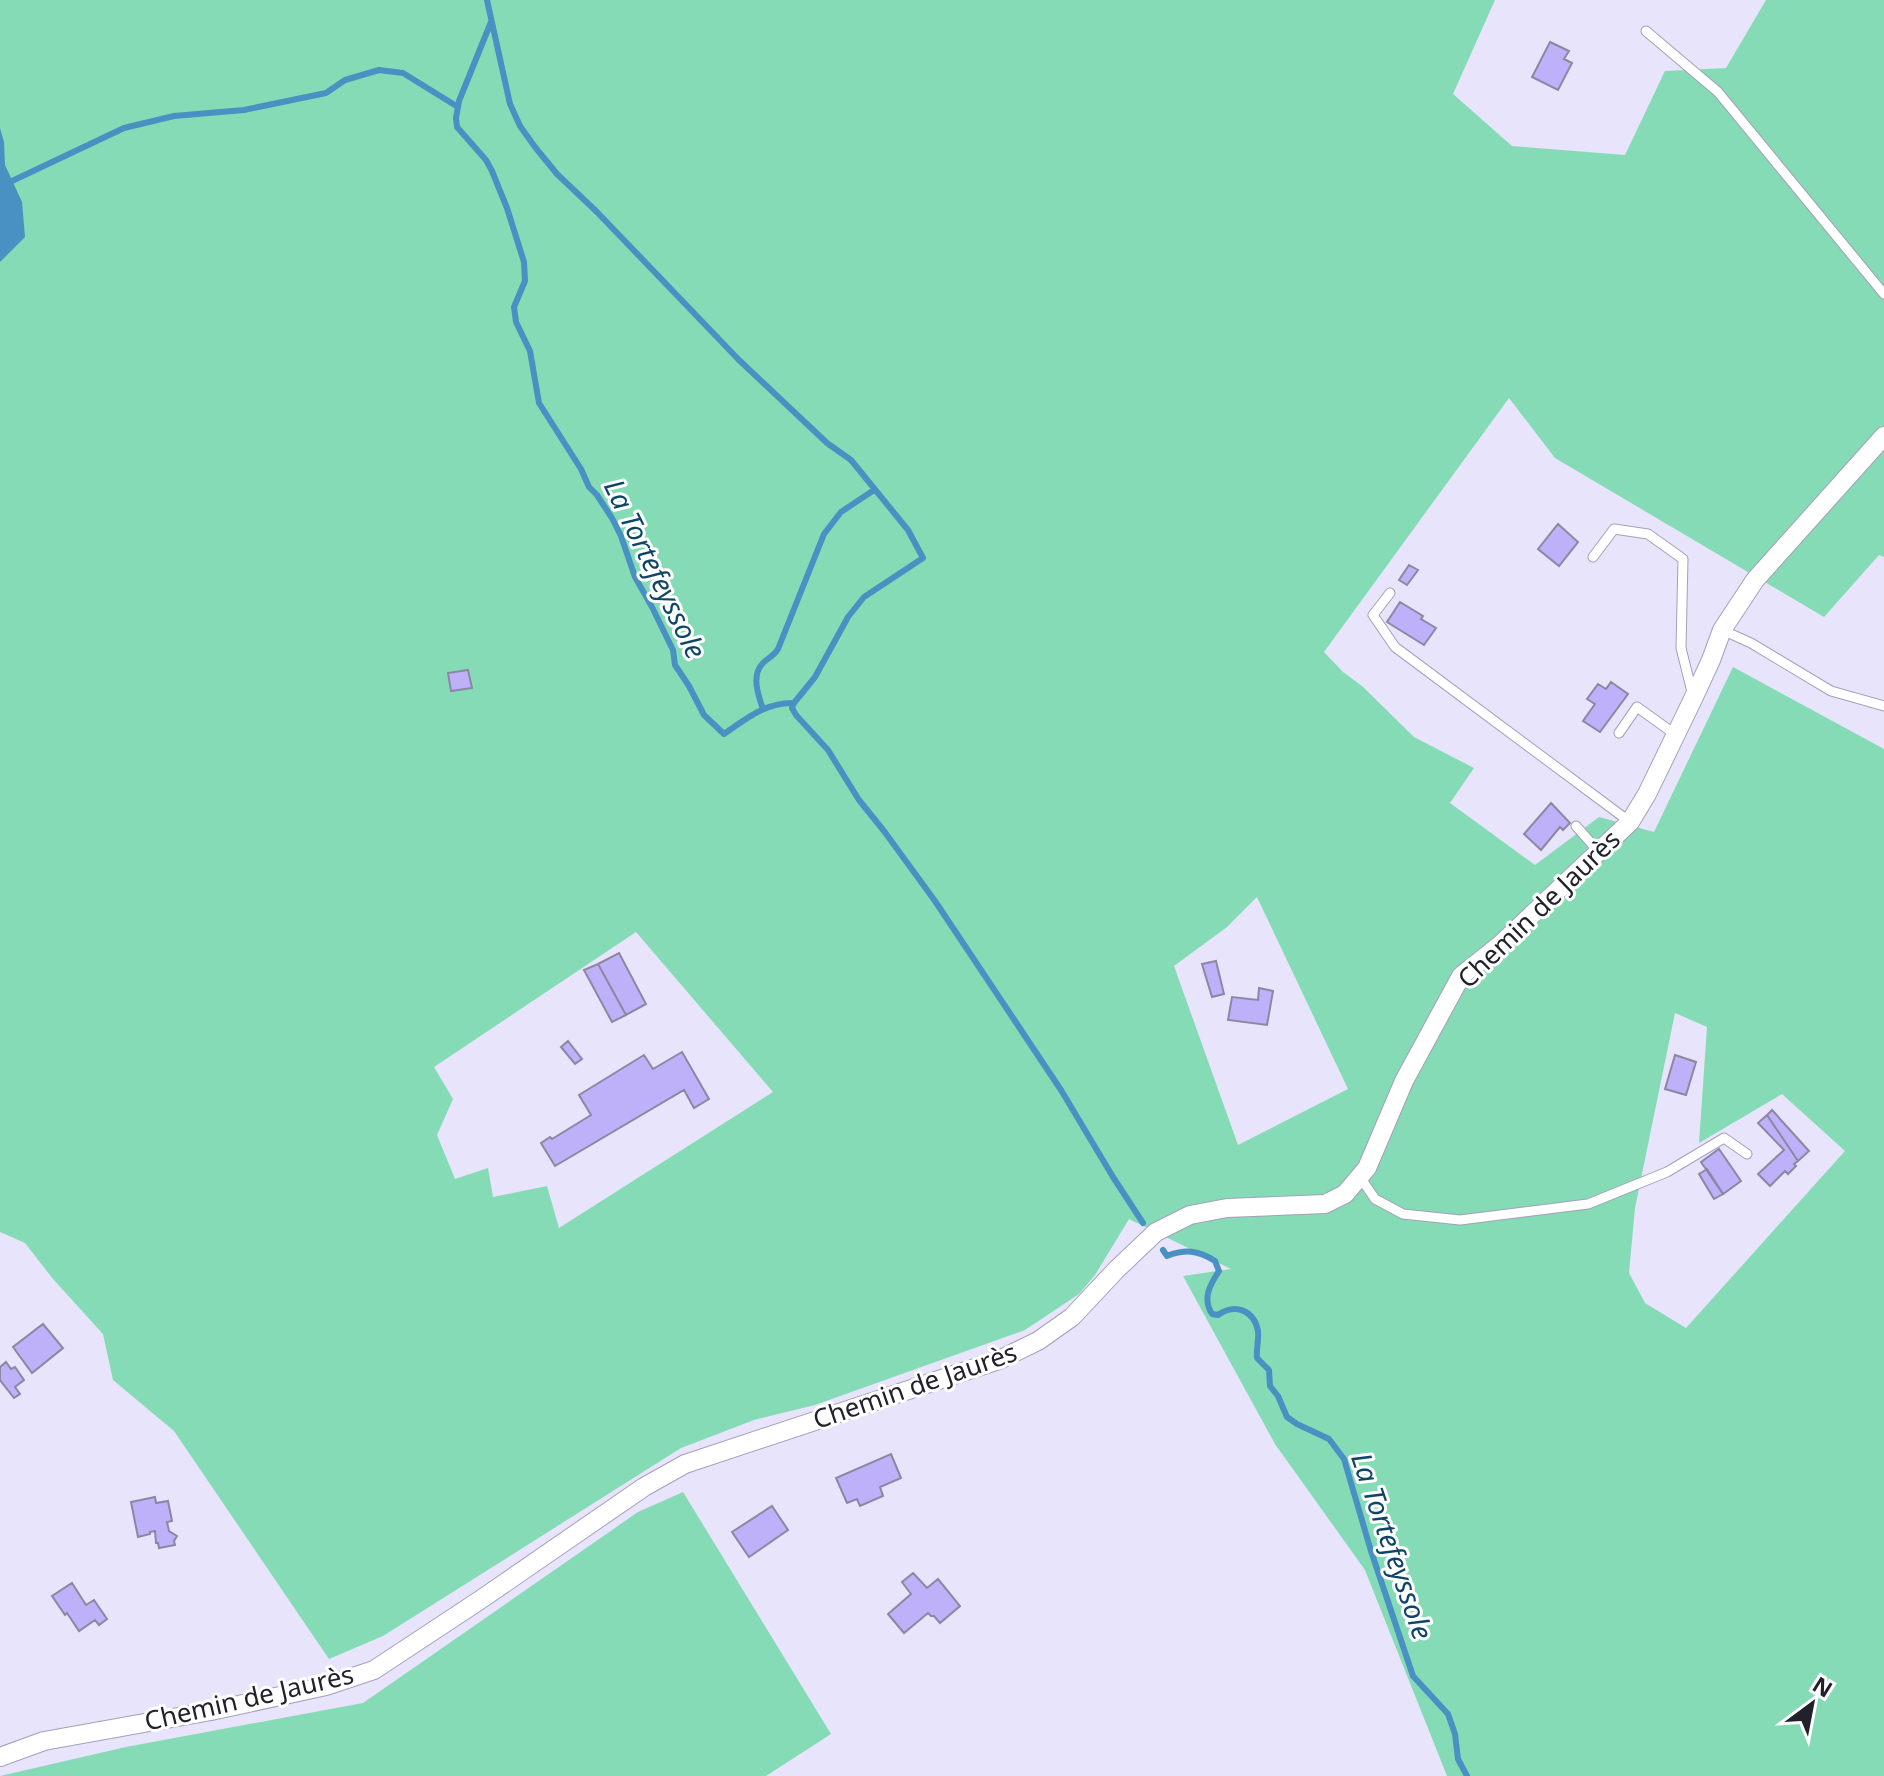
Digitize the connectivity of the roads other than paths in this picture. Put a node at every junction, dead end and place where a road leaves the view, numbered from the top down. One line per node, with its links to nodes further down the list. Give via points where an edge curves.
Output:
1 (1646, 31): 2 (lane, via 1718,92)
2 (1884, 294)
3 (1884, 436): 6 (street, Chemin de Jaurès, via 1755,580)
4 (1593, 557): 7 (lane, via 1614,529 1648,534 1683,559 1681,648)
5 (1390, 593): 11 (lane, via 1373,615 1395,647)
6 (1722, 630): 7 (street, Chemin de Jaurès); 8 (lane, via 1831,691)
7 (1693, 699): 10 (street, Chemin de Jaurès)
8 (1884, 706)
9 (1619, 733): 10 (lane, via 1637,707)
10 (1676, 735): 11 (street, Chemin de Jaurès)
11 (1630, 822): 13 (street, Chemin de Jaurès)
12 (1576, 826): 13 (lane)
13 (1599, 852): 15 (street, Chemin de Jaurès, via 1461,976)
14 (1747, 1154): 15 (lane, via 1724,1138 1667,1172 1588,1204 1460,1220 1403,1214 1375,1199)
15 (1360, 1177): 16 (street, Chemin de Jaurès, via 1345,1194 1325,1204 1190,1215 1156,1232 1072,1317 1038,1341 999,1360 685,1464 374,1670 240,1705 44,1741)
16 (0, 1757)

